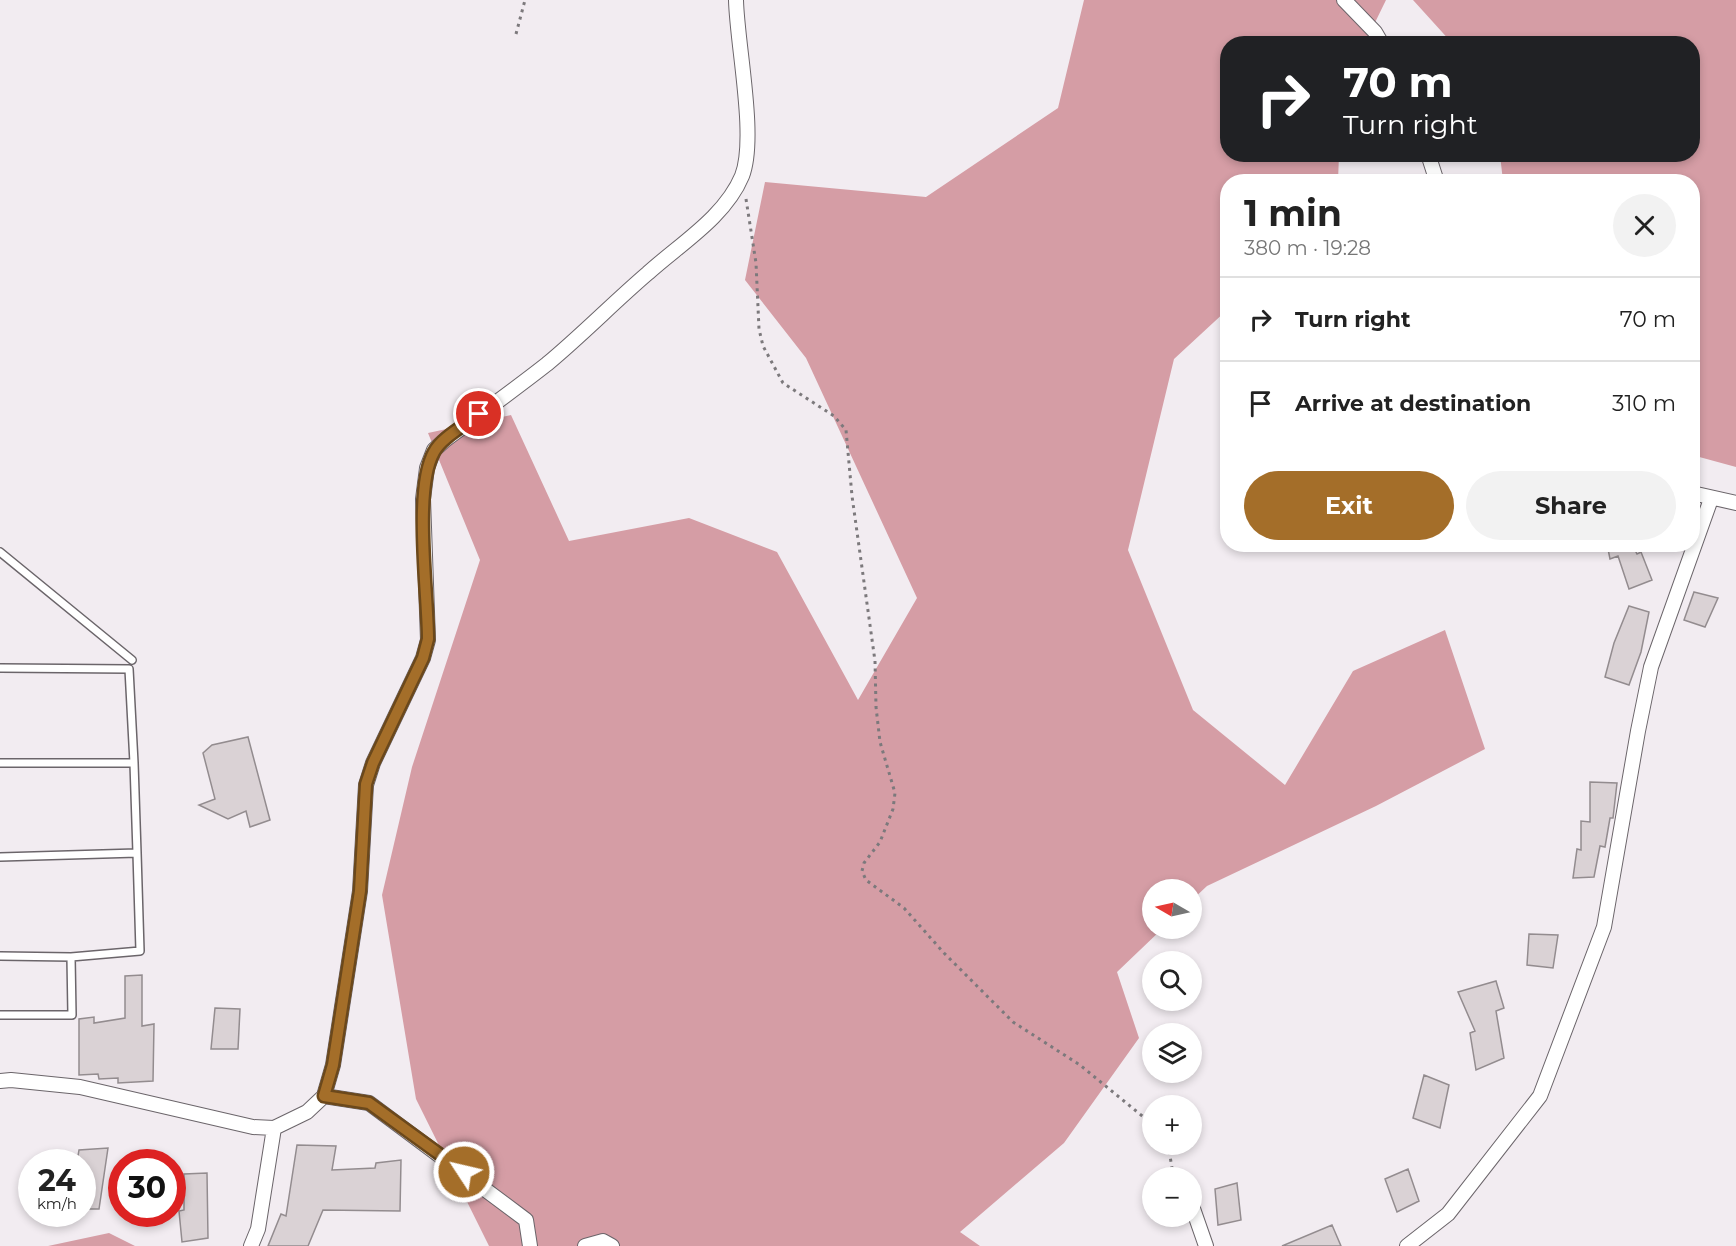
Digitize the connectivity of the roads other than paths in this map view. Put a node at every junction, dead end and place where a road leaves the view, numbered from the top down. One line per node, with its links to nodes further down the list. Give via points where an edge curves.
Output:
1 (736, 0): 20 (street, via 747,152 742,175 729,198 701,229 548,363 434,450 427,468 423,499 428,639 366,784 360,891 333,1065)
2 (1344, 0): 3 (street)
3 (1377, 36)
4 (1700, 496): 5 (street)
5 (1711, 499): 6 (street); 7 (street)
6 (1736, 503)
7 (1700, 530)
8 (0, 552): 10 (lane)
9 (1692, 552): 28 (street, via 1651,666 1604,927 1540,1096 1448,1214)
10 (132, 660)
11 (0, 668): 12 (lane, via 129,669)
12 (134, 763): 13 (lane); 14 (lane)
13 (0, 764)
14 (137, 853): 15 (lane); 17 (lane, via 140,951)
15 (0, 857)
16 (0, 956): 17 (lane)
17 (71, 957): 18 (lane, via 72,1015)
18 (0, 1015)
19 (0, 1081): 21 (street, via 80,1087 253,1127)
20 (324, 1096): 21 (street, via 307,1112); 24 (street, via 369,1103 464,1172 526,1220)
21 (274, 1128): 23 (street, via 258,1229)
22 (1199, 1227): 27 (street)
23 (250, 1246)
24 (530, 1246)
25 (585, 1246): 26 (street, via 603,1241)
26 (612, 1246)
27 (1206, 1246)
28 (1407, 1246)

